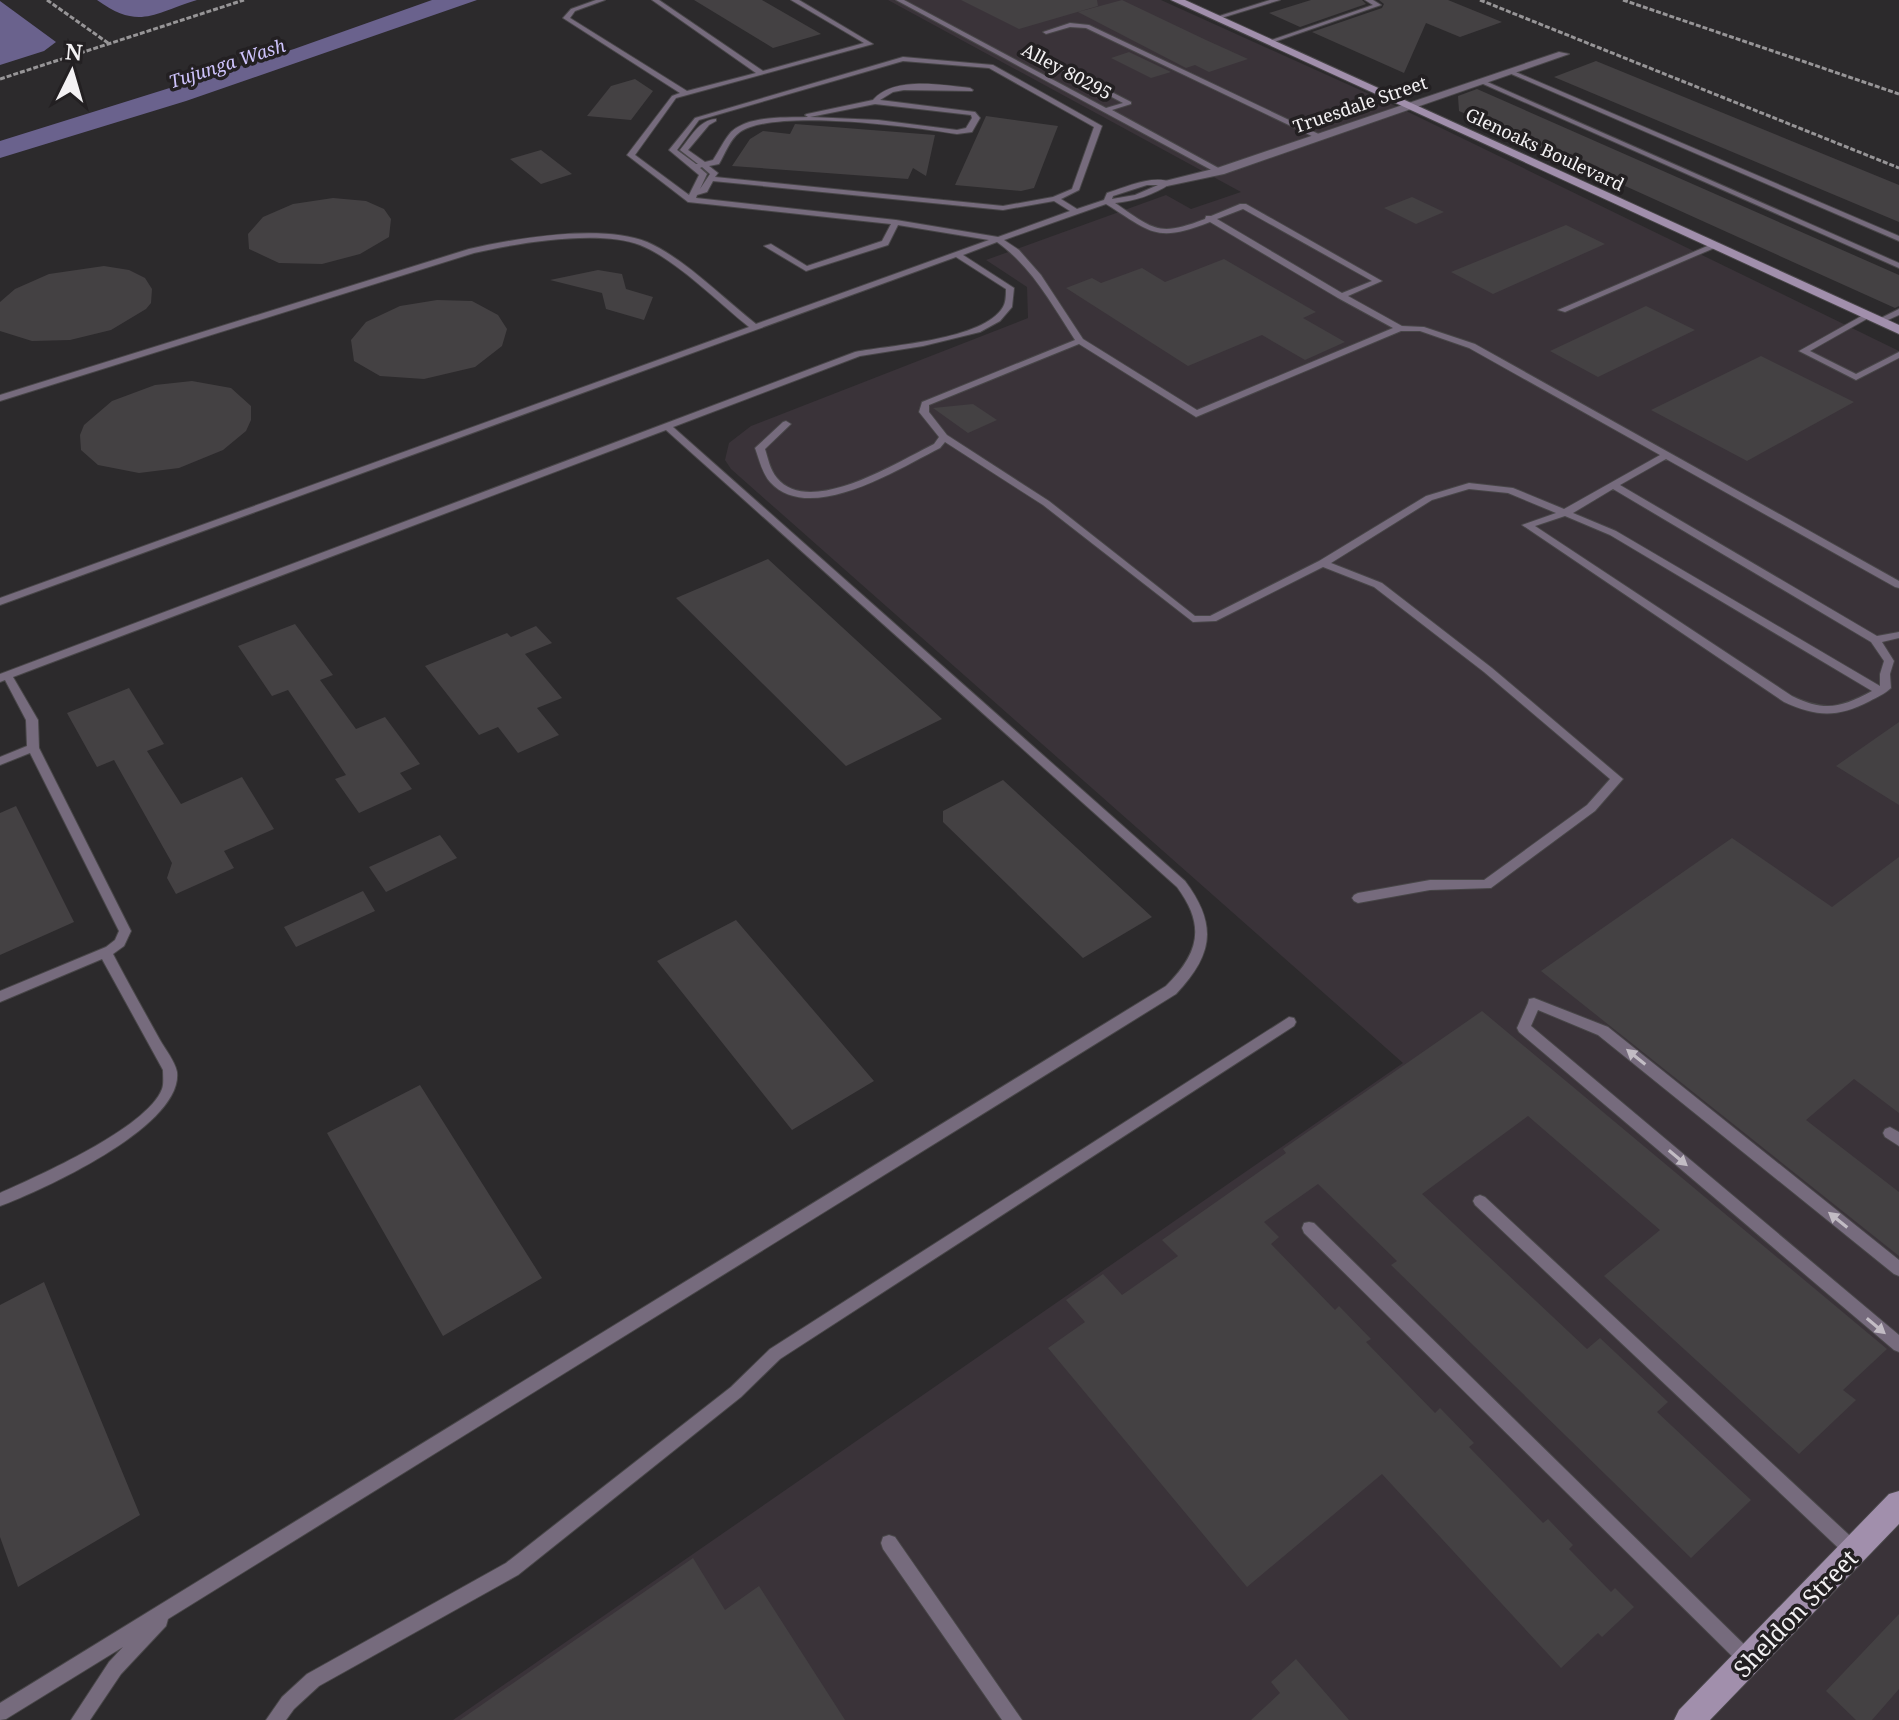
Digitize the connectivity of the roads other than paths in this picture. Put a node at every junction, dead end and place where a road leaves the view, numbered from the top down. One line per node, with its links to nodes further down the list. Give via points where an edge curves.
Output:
1 (602, 0): 17 (lane, via 573,10 566,18)
2 (655, 0): 14 (lane)
3 (794, 0): 14 (lane, via 870,44)
4 (899, 0): 20 (lane, Alley 80295)
5 (1176, 0): 8 (main road, Glenoaks Boulevard)
6 (1277, 0): 8 (lane)
7 (1368, 0): 10 (lane, via 1378,5)
8 (1216, 18): 10 (main road, Glenoaks Boulevard)
9 (1046, 32): 22 (lane, via 1087,26)
10 (1269, 42): 19 (main road, Glenoaks Boulevard)
11 (1563, 54): 13 (street, Truesdale Street)
12 (1065, 70): 20 (lane, via 1129,103)
13 (1511, 72): 15 (street, Truesdale Street); 35 (lane)
14 (761, 73): 17 (lane)
15 (1483, 82): 19 (street, Truesdale Street); 39 (lane)
16 (970, 90): 18 (lane, via 912,87 882,94)
17 (686, 94): 29 (lane, via 674,97 631,155)
18 (875, 102): 21 (lane); 21 (lane, via 973,113 976,118 969,130 957,132)
19 (1410, 107): 22 (street, Truesdale Street); 37 (main road, Glenoaks Boulevard)
20 (1106, 110): 24 (lane, Alley 80295)
21 (794, 119): 23 (lane, via 736,132 716,162)
22 (1321, 137): 24 (street, Truesdale Street)
23 (698, 166): 25 (lane, via 714,173); 27 (lane, via 703,174 694,189); 28 (lane, via 684,150 706,123 904,64 1001,71 1098,126 1075,190)
24 (1220, 171): 26 (street, Truesdale Street)
25 (711, 179): 27 (lane); 28 (lane, via 1003,208)
26 (1167, 182): 30 (lane, via 1157,190)
27 (697, 193): 29 (lane)
28 (1055, 199): 31 (lane)
29 (691, 200): 33 (lane)
30 (1107, 201): 31 (lane); 32 (lane, via 1159,232)
31 (1077, 212): 34 (lane)
32 (1209, 218): 40 (lane); 40 (lane, via 1243,206 1378,281)
33 (896, 222): 34 (lane); 36 (lane, via 885,243 806,269)
34 (998, 239): 38 (lane); 47 (lane, via 1038,277)
35 (1899, 239)
36 (768, 246)
37 (1715, 246): 41 (lane); 43 (main road, Glenoaks Boulevard)
38 (957, 254): 44 (lane); 51 (lane, via 1010,288 1012,303 1003,316 929,345 858,354)
39 (1899, 266)
40 (1341, 296): 45 (lane)
41 (1562, 310)
42 (1899, 312): 43 (lane)
43 (1873, 319): 46 (main road, Glenoaks Boulevard); 48 (lane, via 1803,351 1856,377)
44 (755, 328): 49 (lane, via 643,243 610,237 519,243 472,251); 58 (lane)
45 (1400, 328): 47 (lane, via 1196,414); 53 (lane, via 1421,329 1472,346)
46 (1899, 330)
47 (1080, 341): 52 (lane, via 925,404 924,412)
48 (1899, 355)
49 (0, 398)
50 (786, 424): 52 (lane, via 760,448 773,480 794,494 818,495 854,486 937,446)
51 (668, 427): 61 (lane); 77 (lane, via 1181,884 1199,909 1199,951 1171,990)
52 (944, 437): 56 (lane, via 1046,503 1193,619 1212,619)
53 (1666, 455): 54 (lane); 57 (lane)
54 (1613, 485): 55 (lane); 60 (lane)
55 (1565, 513): 56 (lane, via 1510,490 1469,486 1404,510); 62 (lane, via 1613,533); 62 (lane, via 1527,525 1788,699 1814,712 1846,710)
56 (1323, 563): 65 (lane, via 1378,585 1617,779 1591,808 1487,885 1430,885)
57 (1899, 585)
58 (0, 602)
59 (1899, 635): 60 (lane)
60 (1875, 640): 62 (lane, via 1889,661 1886,688)
61 (3, 676): 63 (lane, via 32,720)
62 (1880, 691)
63 (33, 748): 64 (lane); 66 (lane, via 124,927 120,943)
64 (0, 761)
65 (1358, 898)
66 (105, 952): 67 (lane); 69 (lane, via 170,1070 169,1088 161,1102 118,1140)
67 (0, 997)
68 (1289, 1022): 81 (lane, via 775,1354 736,1392 512,1569 313,1680)
69 (0, 1200)
70 (1480, 1201): 76 (lane)
71 (1309, 1228): 78 (lane)
72 (1899, 1269): 73 (lane, one-way to 73, via 1603,1031 1534,1003 1524,1028)
73 (1899, 1345)
74 (1899, 1504): 76 (main road, Sheldon Street)
75 (889, 1543): 82 (lane)
76 (1855, 1552): 78 (main road, Sheldon Street)
77 (192, 1594): 79 (lane); 80 (lane, via 141,1639)
78 (1748, 1660): 83 (main road, Sheldon Street)
79 (0, 1713)
80 (80, 1720)
81 (275, 1720)
82 (1013, 1720)
83 (1689, 1720)

